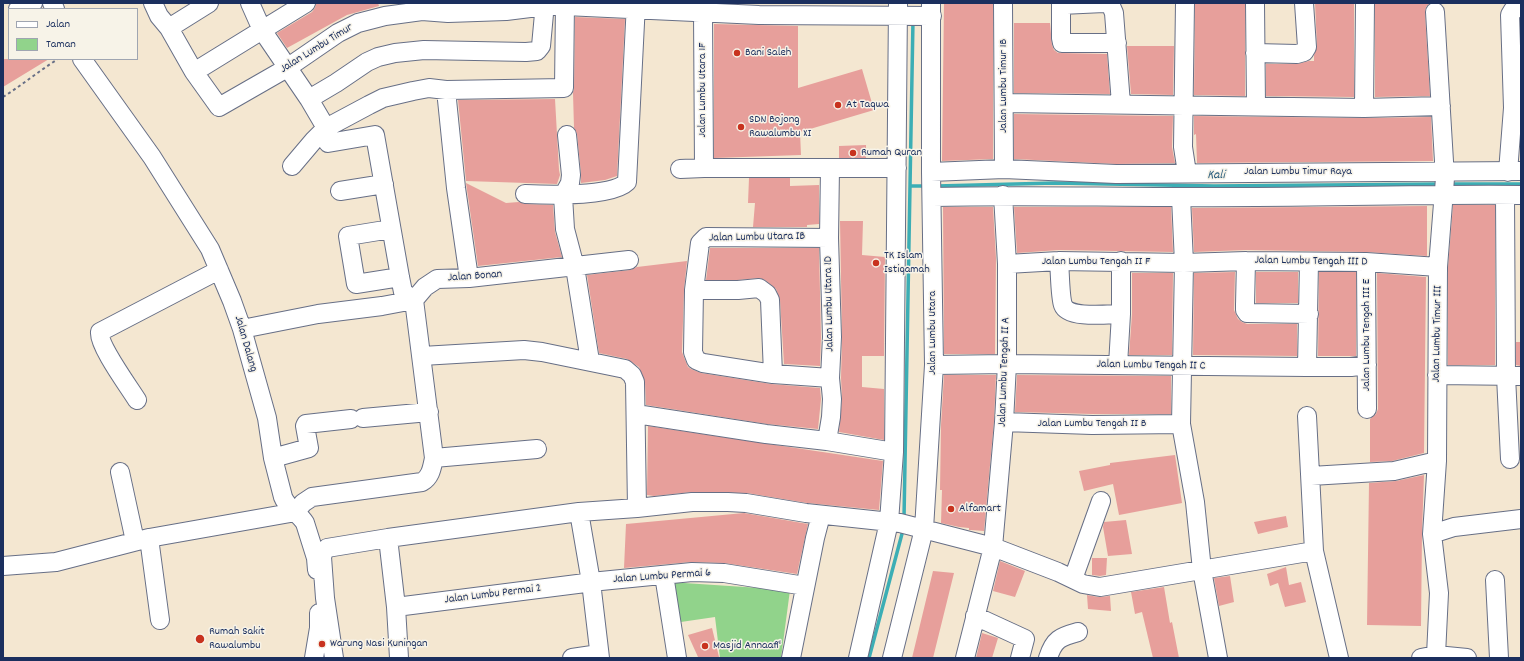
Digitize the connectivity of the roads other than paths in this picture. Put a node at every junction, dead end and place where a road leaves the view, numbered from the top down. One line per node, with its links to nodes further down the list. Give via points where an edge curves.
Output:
1 (33, 3): 18 (street)
2 (153, 3): 24 (street, via 158,16)
3 (209, 3): 24 (street)
4 (250, 3): 25 (street)
5 (1003, 3): 33 (street, Jalan Lumbu Timur 1B)
6 (1105, 3): 13 (street); 26 (street, via 1112,8)
7 (1185, 3): 35 (street)
8 (1255, 3): 27 (street)
9 (1304, 3): 27 (street, via 1307,47 1304,52)
10 (1365, 3): 38 (street)
11 (546, 4): 12 (street, Jalan Lumbu Timur); 19 (street, Jalan Lumbu Timur, via 506,11); 32 (street, via 541,46 537,51 424,50 390,54 363,64)
12 (565, 4): 15 (street, Jalan Lumbu Timur); 31 (street, via 564,88)
13 (1060, 4): 26 (street, via 1062,43)
14 (298, 5): 25 (street)
15 (636, 6): 21 (street, Jalan Lumbu Timur); 57 (street, via 627,182 622,187 612,190)
16 (422, 7): 19 (street, Jalan Lumbu Timur, via 448,13); 29 (street, Jalan Lumbu Timur, via 358,23 338,33)
17 (1521, 7): 39 (street, via 1513,10 1510,15)
18 (20, 8)
19 (472, 8)
20 (833, 9): 21 (street, Jalan Lumbu Timur, via 759,15); 22 (street, Jalan Lumbu Timur)
21 (703, 12): 43 (street, Jalan Lumbu Utara 1F)
22 (916, 12): 45 (street); 52 (street, Jalan Lumbu Utara)
23 (1435, 12): 37 (street, Jalan Lumbu Timur III)
24 (169, 28): 30 (street)
25 (262, 30): 29 (street); 30 (street)
26 (1117, 43): 34 (street)
27 (1255, 53): 36 (street)
28 (83, 60): 72 (street, Jalan Dalang, via 152,157 210,249)
29 (287, 68): 30 (street, Jalan Lumbu Timur, via 219,108); 32 (street)
30 (194, 72)
31 (446, 90): 41 (street, via 429,88 383,98); 74 (street)
32 (309, 99): 41 (street)
33 (1005, 103): 34 (street); 47 (street, Jalan Lumbu Timur 1B)
34 (1121, 104): 35 (street)
35 (1184, 106): 36 (street); 49 (street, via 1183,147)
36 (1256, 106): 38 (street)
37 (1441, 106): 38 (street); 51 (street, Jalan Lumbu Timur III)
38 (1364, 108)
39 (1517, 108): 48 (street)
40 (567, 135): 57 (street, via 571,175)
41 (327, 136): 42 (street, via 314,140); 50 (street, via 375,134)
42 (292, 166)
43 (704, 168): 44 (street); 46 (street)
44 (830, 168): 45 (street); 60 (street, Jalan Lumbu Utara 1D)
45 (897, 168): 101 (street)
46 (680, 169)
47 (1004, 169): 49 (street, Jalan Lumbu Timur Raya, via 1116,174); 52 (street, Jalan Lumbu Timur Raya)
48 (1514, 172): 51 (street, Jalan Lumbu Timur Raya)
49 (1187, 173): 51 (street, Jalan Lumbu Timur Raya)
50 (384, 184): 53 (street); 59 (street)
51 (1444, 184): 56 (street, Jalan Lumbu Timur Raya); 58 (street, Jalan Lumbu Timur Raya); 71 (street, Jalan Lumbu Timur III)
52 (931, 185): 55 (street, Jalan Lumbu Timur Raya); 83 (street, Jalan Lumbu Utara)
53 (340, 191)
54 (525, 194): 57 (street)
55 (1003, 195): 58 (street, Jalan Lumbu Timur Raya); 68 (street, Jalan Lumbu Tengah II A)
56 (1513, 195): 69 (street)
57 (563, 196): 70 (street, via 565,229)
58 (1181, 197): 67 (street)
59 (391, 229): 73 (street); 73 (street, via 348,236 356,284)
60 (829, 238): 75 (street, Jalan Lumbu Utara IB, via 706,237 700,243); 91 (street, Jalan Lumbu Utara 1D, via 832,337)
61 (629, 260): 70 (street, Jalan Bonan)
62 (1059, 261): 63 (street, Jalan Lumbu Tengah II F); 68 (street, Jalan Lumbu Tengah II F); 77 (street, via 1063,305 1068,312)
63 (1121, 261): 67 (street, Jalan Lumbu Tengah II F); 77 (street)
64 (1246, 261): 65 (street, Jalan Lumbu Tengah III D); 67 (street, Jalan Lumbu Tengah III D); 78 (street, via 1247,313)
65 (1309, 262): 66 (street, Jalan Lumbu Tengah III D); 78 (street)
66 (1366, 262): 71 (street, Jalan Lumbu Tengah III D); 85 (street, Jalan Lumbu Tengah III E)
67 (1184, 263): 86 (street)
68 (1007, 264): 82 (street, Jalan Lumbu Tengah II A)
69 (1514, 265): 90 (street)
70 (575, 267): 74 (street, Jalan Bonan); 81 (street)
71 (1438, 267): 89 (street, Jalan Lumbu Timur III)
72 (219, 270): 79 (street, Jalan Dalang); 92 (street, via 100,332 104,348)
73 (400, 277): 76 (street, via 403,292)
74 (469, 278): 76 (street, Jalan Bonan, via 437,279 425,287)
75 (694, 290): 88 (street, Jalan Lumbu Utara IB, via 693,352 696,360); 88 (street, via 759,288 767,294 770,300)
76 (414, 300): 79 (street, via 318,314); 80 (street)
77 (1121, 314): 84 (street)
78 (1309, 314): 87 (street)
79 (242, 329): 102 (street, Jalan Dalang, via 267,418)
80 (422, 356): 81 (street, via 524,350); 94 (street)
81 (590, 362): 95 (street, via 629,371 635,382)
82 (1007, 364): 83 (street, Jalan Lumbu Tengah II C); 84 (street, Jalan Lumbu Tengah II C); 97 (street, Jalan Lumbu Tengah II A)
83 (934, 365): 115 (street, Jalan Lumbu Utara)
84 (1118, 365): 86 (street, Jalan Lumbu Tengah II C)
85 (1367, 365): 87 (street, Jalan Lumbu Tengah II C); 93 (street, Jalan Lumbu Tengah III E)
86 (1182, 366): 87 (street, Jalan Lumbu Tengah II C); 98 (street)
87 (1308, 367)
88 (773, 374): 91 (street, Jalan Lumbu Utara IB)
89 (1437, 375): 90 (street); 105 (street, Jalan Lumbu Timur III)
90 (1514, 376): 104 (street)
91 (830, 378): 99 (street, Jalan Lumbu Utara 1D, via 832,399)
92 (137, 400)
93 (1367, 409)
94 (429, 412): 102 (street, via 306,424 309,448); 103 (street)
95 (636, 414): 99 (street); 109 (street)
96 (1307, 416): 107 (street)
97 (1004, 422): 98 (street, Jalan Lumbu Tengah II B, via 1092,425); 119 (street, Jalan Lumbu Tengah II A)
98 (1181, 424): 122 (street, via 1195,502)
99 (827, 441): 101 (street)
100 (537, 449): 103 (street)
101 (894, 452): 114 (street)
102 (273, 458): 110 (street, Jalan Dalang, via 285,502)
103 (434, 458): 110 (street, via 430,474 422,482 312,497 303,502)
104 (1510, 459)
105 (1437, 462): 107 (street, via 1394,471); 116 (street, Jalan Lumbu Timur III)
106 (120, 472): 118 (street)
107 (1311, 476): 120 (street)
108 (1101, 501): 124 (street)
109 (637, 508): 111 (street); 112 (street, via 692,502 728,502)
110 (296, 512): 118 (street); 136 (street, Jalan Dalang, via 305,523 316,558 319,628)
111 (579, 512): 117 (street); 126 (street)
112 (821, 515): 114 (street); 127 (street)
113 (1521, 519): 116 (street, via 1454,527)
114 (895, 523): 115 (street); 142 (street)
115 (921, 528): 119 (street); 143 (street, Jalan Lumbu Utara)
116 (1432, 534): 135 (street, Jalan Lumbu Timur III, via 1439,593)
117 (388, 538): 128 (street); 137 (street, via 333,546 324,552 322,557 325,598)
118 (142, 540): 121 (street, via 56,562); 130 (street)
119 (993, 547): 124 (street); 129 (street, Jalan Lumbu Tengah II A)
120 (1314, 551): 122 (street); 147 (street)
121 (3, 566)
122 (1202, 570): 124 (street, via 1100,587); 146 (street)
123 (664, 575): 126 (street, Jalan Lumbu Permai 6); 127 (street, Jalan Lumbu Permai 6, via 692,572 724,574); 140 (street)
124 (1073, 579)
125 (1495, 580): 149 (street)
126 (590, 582): 128 (street, Jalan Lumbu Permai 2); 134 (street)
127 (805, 586): 141 (street)
128 (396, 607): 138 (street)
129 (975, 616): 132 (street); 144 (street, Jalan Lumbu Tengah II A)
130 (160, 620)
131 (1078, 632): 133 (street, via 1060,637)
132 (1025, 639): 133 (street); 145 (street)
133 (1050, 653)
134 (599, 656): 139 (street)
135 (1428, 657): 148 (street)
136 (314, 658)
137 (334, 658)
138 (399, 658)
139 (572, 658)
140 (677, 658)
141 (791, 658)
142 (858, 658)
143 (892, 658)
144 (965, 658)
145 (1020, 658)
146 (1218, 658)
147 (1339, 658)
148 (1467, 658)
149 (1499, 658)

